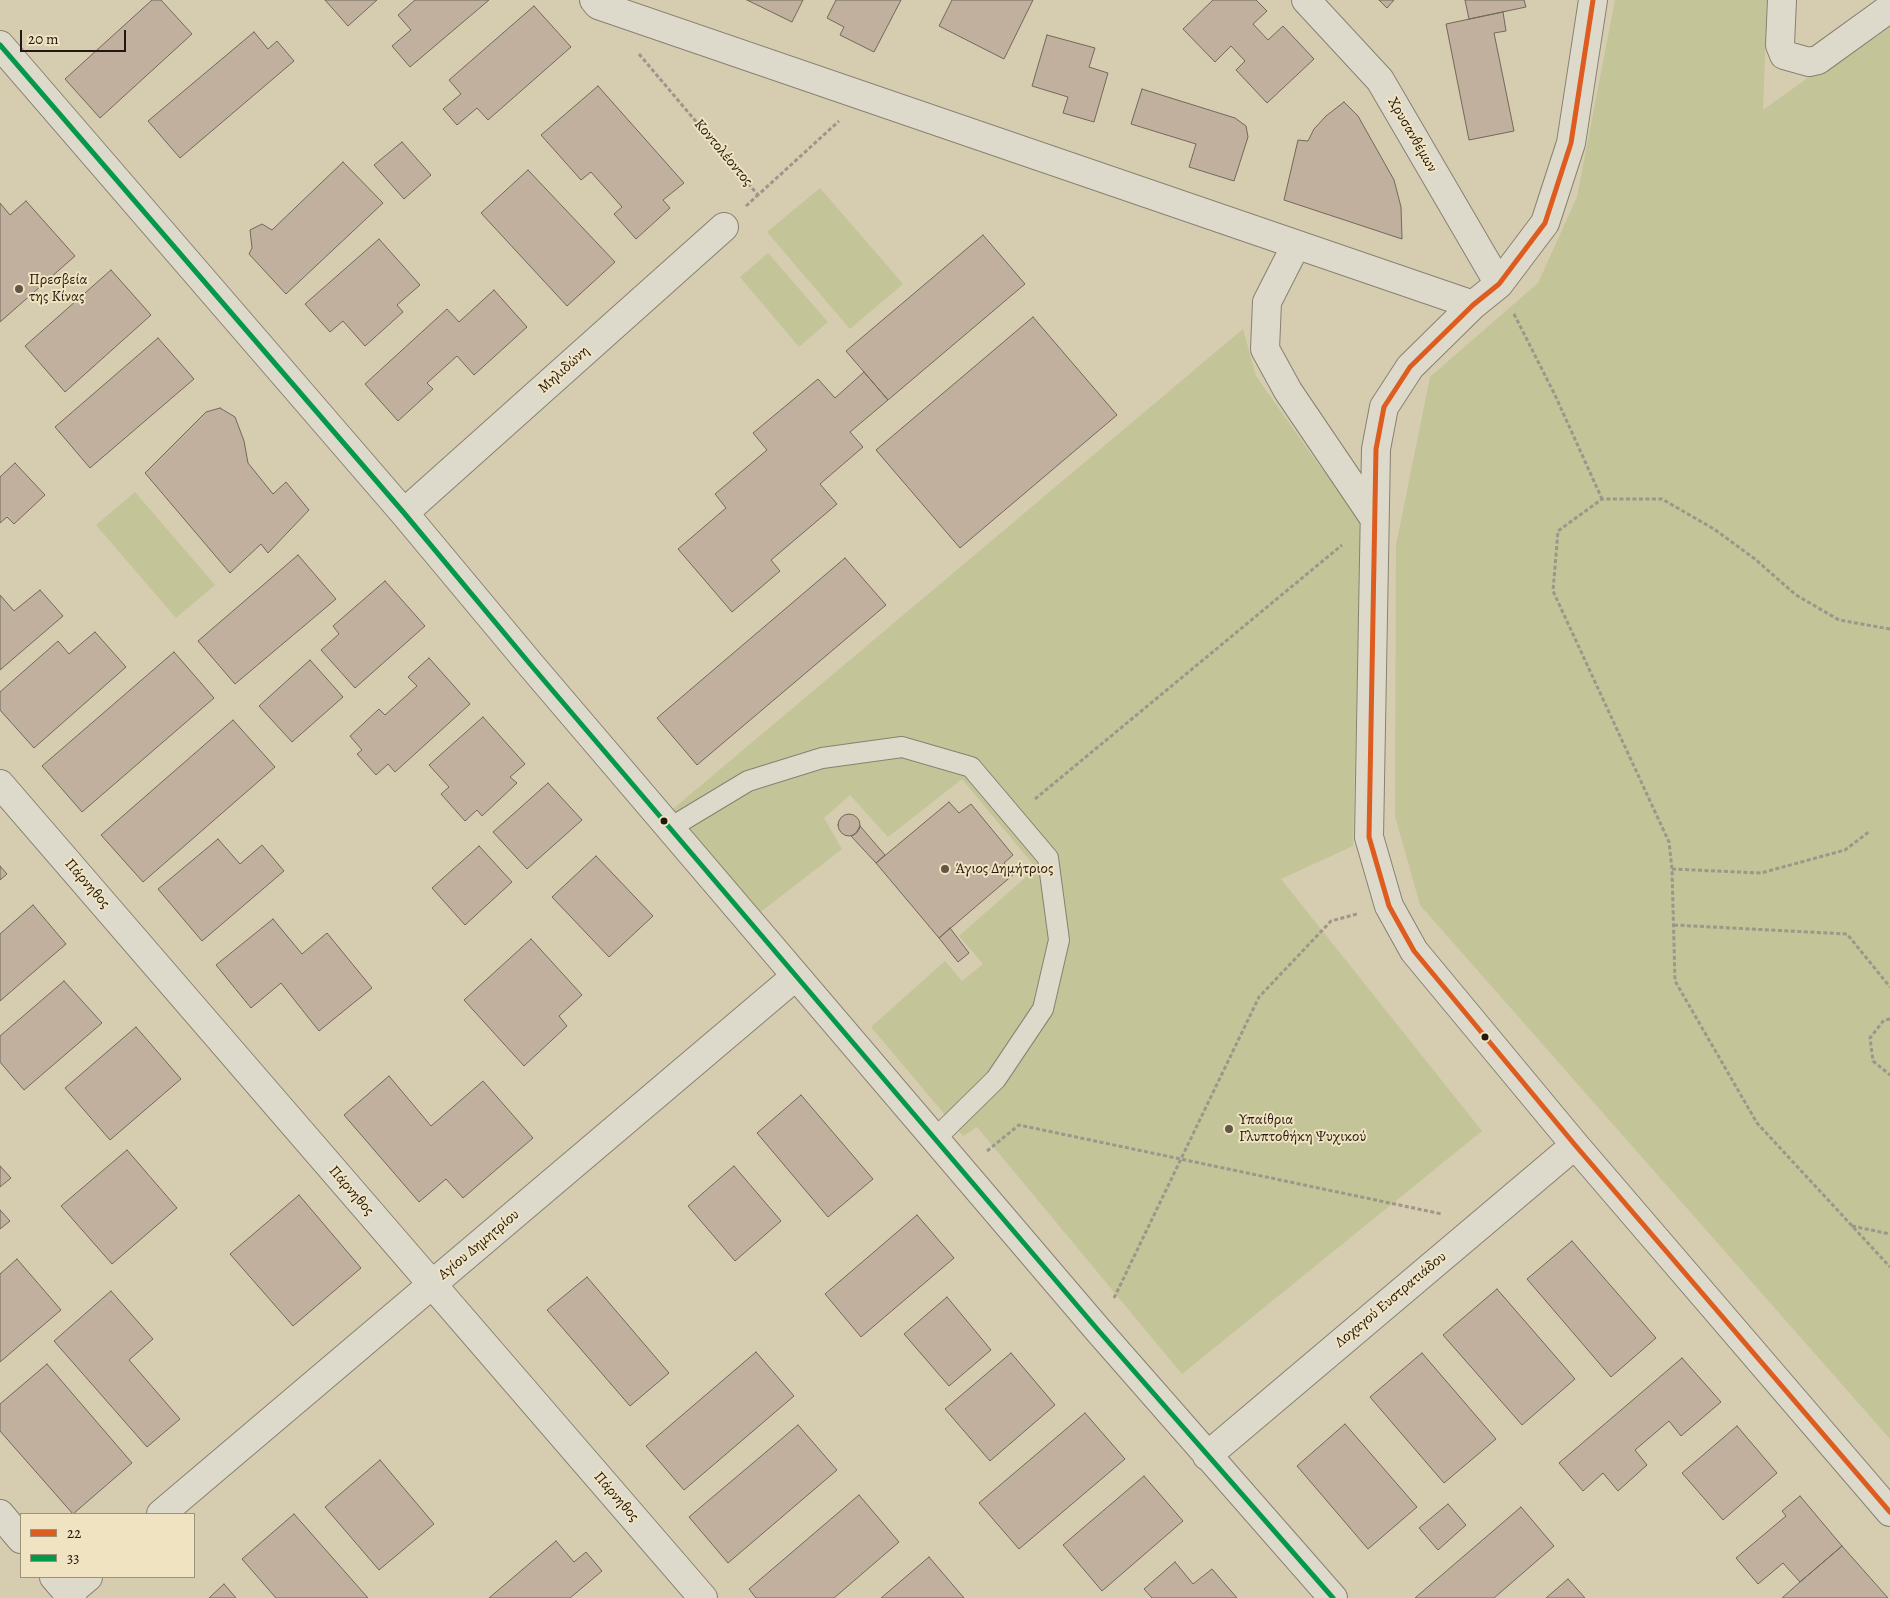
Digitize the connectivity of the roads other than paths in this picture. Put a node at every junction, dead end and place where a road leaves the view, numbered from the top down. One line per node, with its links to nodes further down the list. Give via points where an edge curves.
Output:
1 (1306, 0): 9 (street, Χρυσανθέμων, via 1380,80)
2 (1782, 0): 5 (street, via 1780,45 1784,55 1808,62 1818,60)
3 (1592, 1): 9 (street, via 1571,143 1548,214)
4 (596, 3): 8 (street)
5 (1890, 8)
6 (0, 45): 11 (street)
7 (724, 227): 11 (street, Μηλιδώνη)
8 (1296, 244): 10 (street); 12 (street, via 1267,302 1265,349 1288,391)
9 (1499, 284): 10 (street)
10 (1473, 306): 12 (street, via 1410,366 1384,407 1376,450)
11 (404, 513): 14 (street)
12 (1374, 518): 17 (street, via 1369,838 1389,906 1414,951)
13 (0, 784): 18 (street, Πάρνηθος)
14 (670, 828): 15 (street); 16 (lane, via 748,781 822,758 902,747 971,767 1048,858 1059,940 1043,1009 996,1080)
15 (796, 976): 16 (street); 18 (street, Αγίου Δημητρίου)
16 (936, 1138): 19 (street)
17 (1575, 1145): 19 (street, Λοχαγού Ευστρατιάδου); 20 (street)
18 (432, 1284): 21 (street, Αγίου Δημητρίου); 24 (street, Πάρνηθος)
19 (1207, 1456): 25 (street)
20 (1890, 1512)
21 (162, 1513)
22 (0, 1514): 23 (street)
23 (20, 1537)
24 (703, 1598)
25 (1333, 1598)

